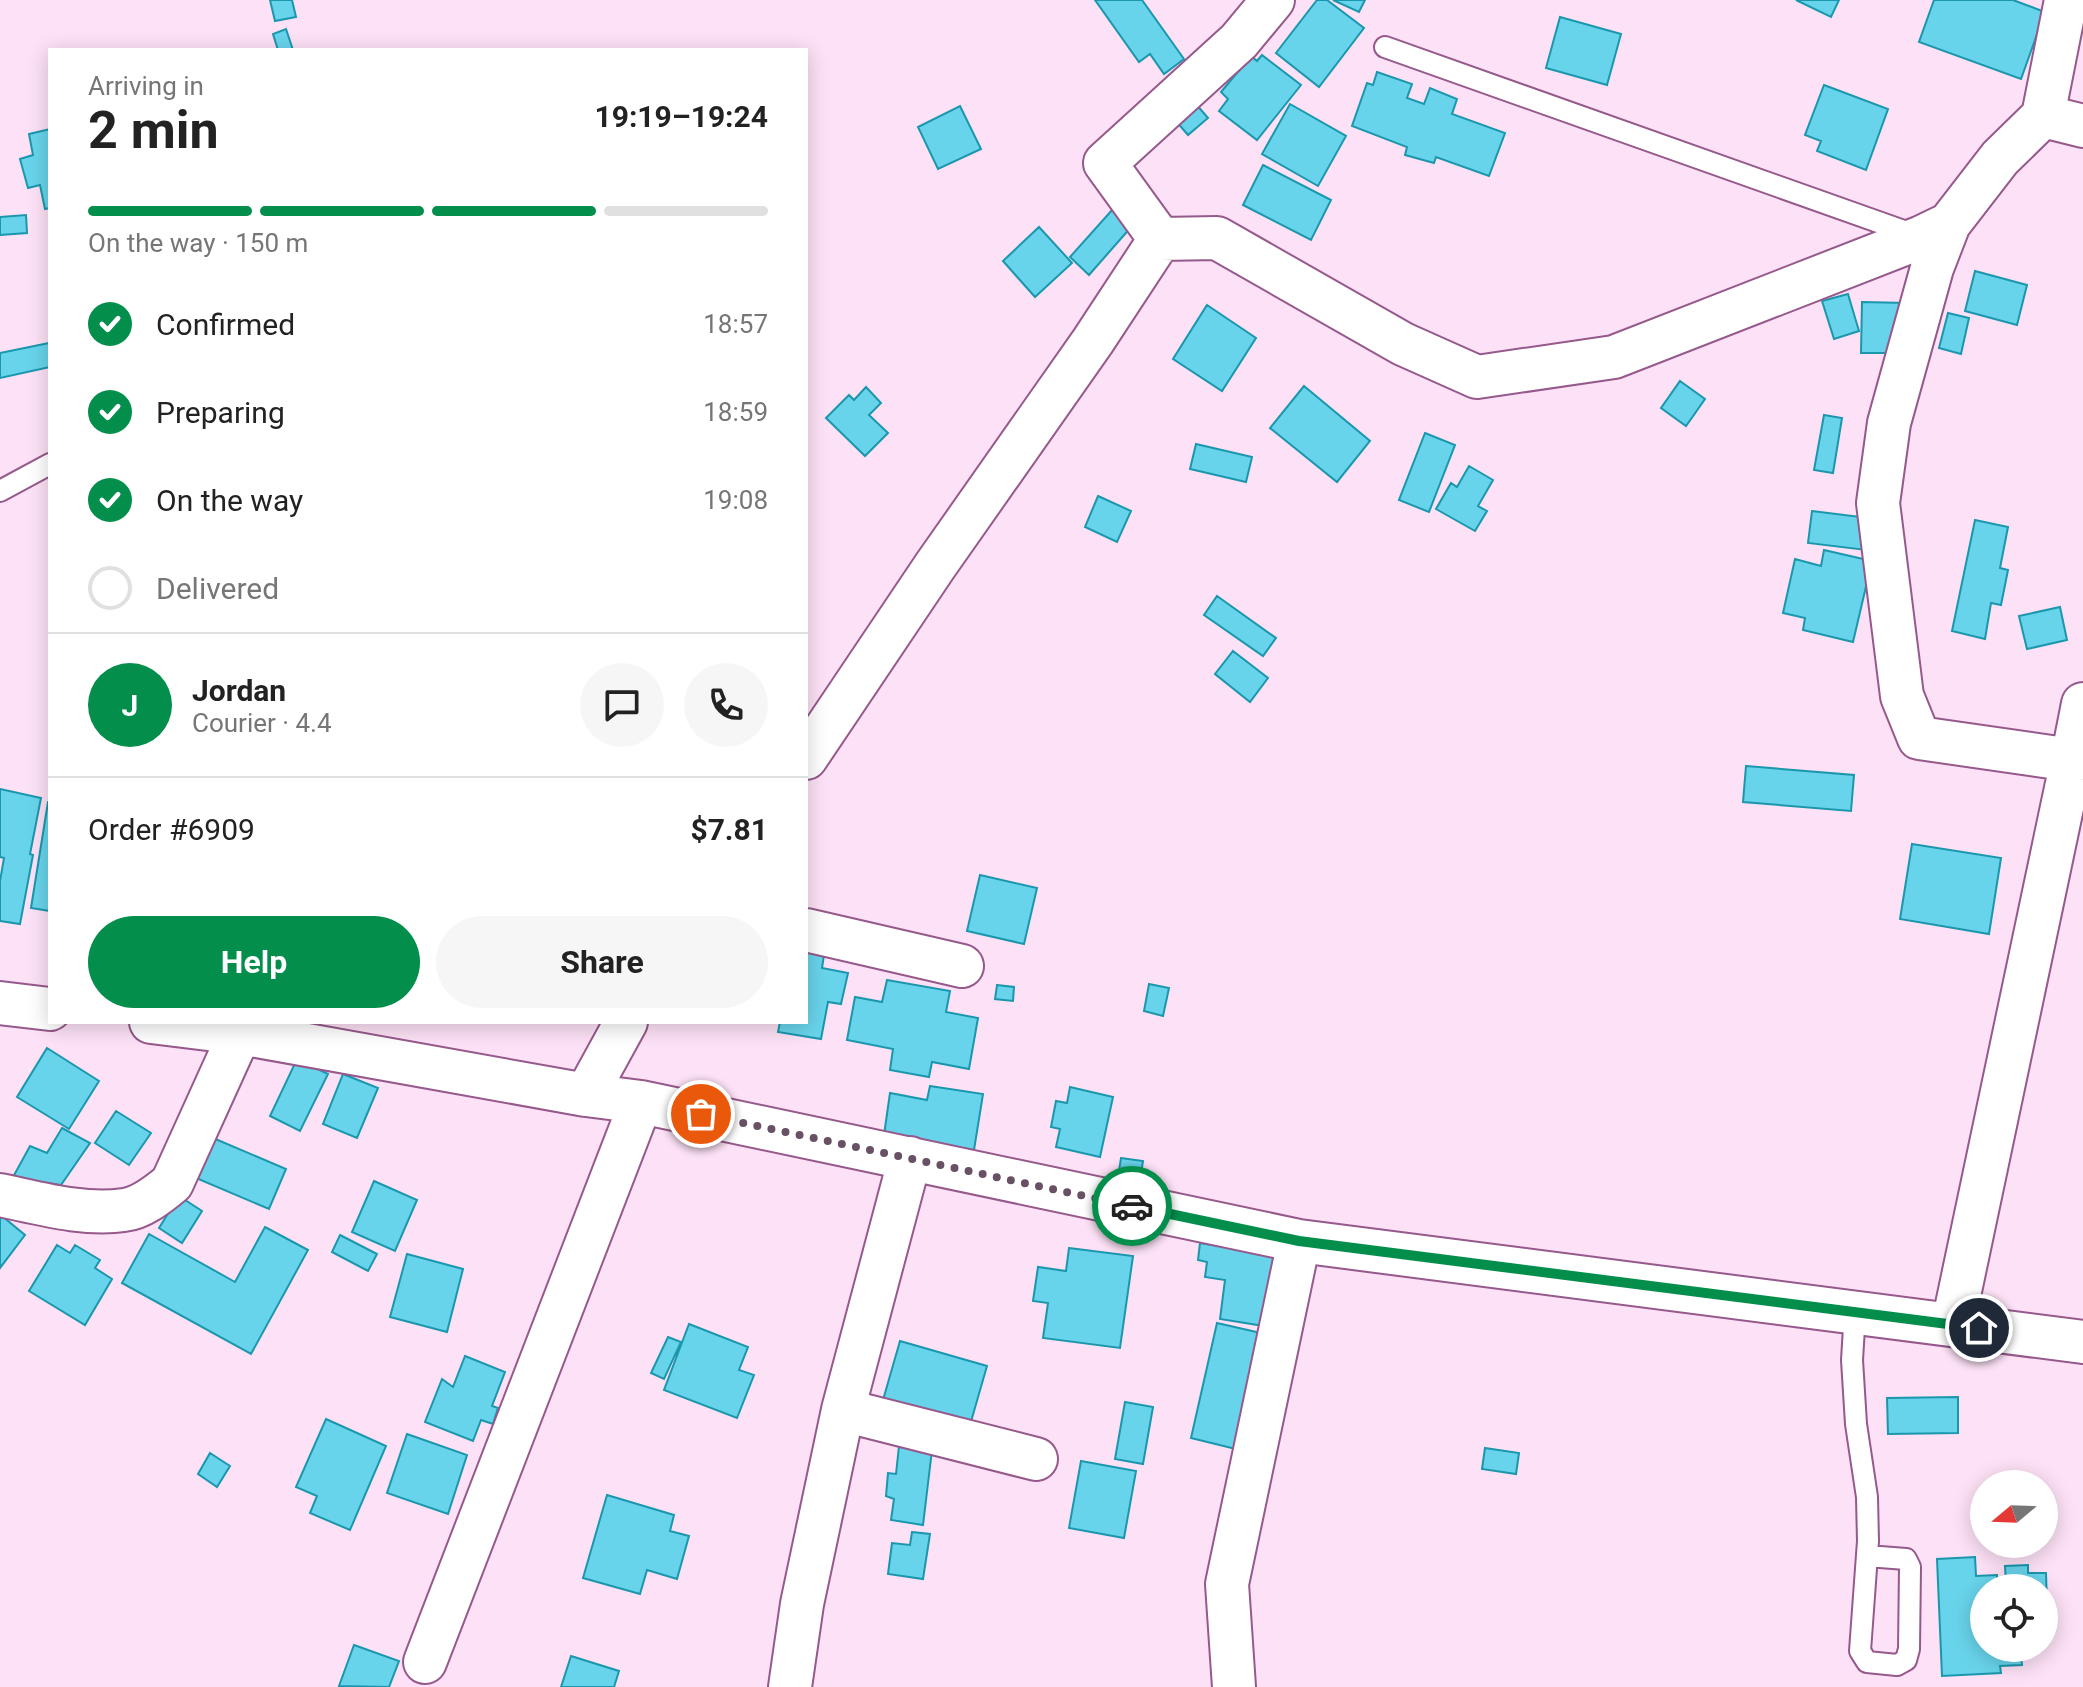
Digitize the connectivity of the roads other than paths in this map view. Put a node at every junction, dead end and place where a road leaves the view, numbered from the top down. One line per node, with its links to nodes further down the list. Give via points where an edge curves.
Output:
1 (1273, 0): 7 (street, via 1239,41 1105,163)
2 (2066, 0): 4 (street)
3 (1385, 47): 6 (lane)
4 (2043, 116): 5 (street); 6 (street)
5 (2083, 126)
6 (1936, 230): 7 (street, via 1614,357 1477,377 1403,344 1217,238); 12 (street, via 1932,268 1889,423 1878,503 1902,696 1919,738)
7 (1160, 239): 11 (street)
8 (48, 465): 9 (lane)
9 (0, 491)
10 (2083, 704): 12 (street)
11 (810, 745)
12 (2077, 759): 26 (street)
13 (808, 930): 14 (street)
14 (962, 966)
15 (0, 1003): 16 (street)
16 (48, 1009)
17 (175, 1024): 19 (street)
18 (625, 1024): 20 (street)
19 (270, 1032): 20 (street); 23 (street, via 172,1183 158,1195 126,1210 71,1210)
20 (586, 1095): 21 (street)
21 (641, 1102): 22 (street); 31 (street)
22 (910, 1158): 24 (street); 28 (street)
23 (0, 1195)
24 (1299, 1241): 25 (street); 33 (street, via 1227,1584)
25 (1855, 1311): 26 (street); 30 (lane, via 1852,1360 1867,1497)
26 (1953, 1324): 27 (street)
27 (2083, 1342)
28 (843, 1410): 29 (street); 32 (street)
29 (1036, 1459)
30 (1867, 1556): 30 (lane, via 1860,1651 1867,1662 1897,1665 1906,1660 1909,1649 1910,1567 1906,1559)
31 (425, 1662)
32 (790, 1687)
33 (1234, 1687)

